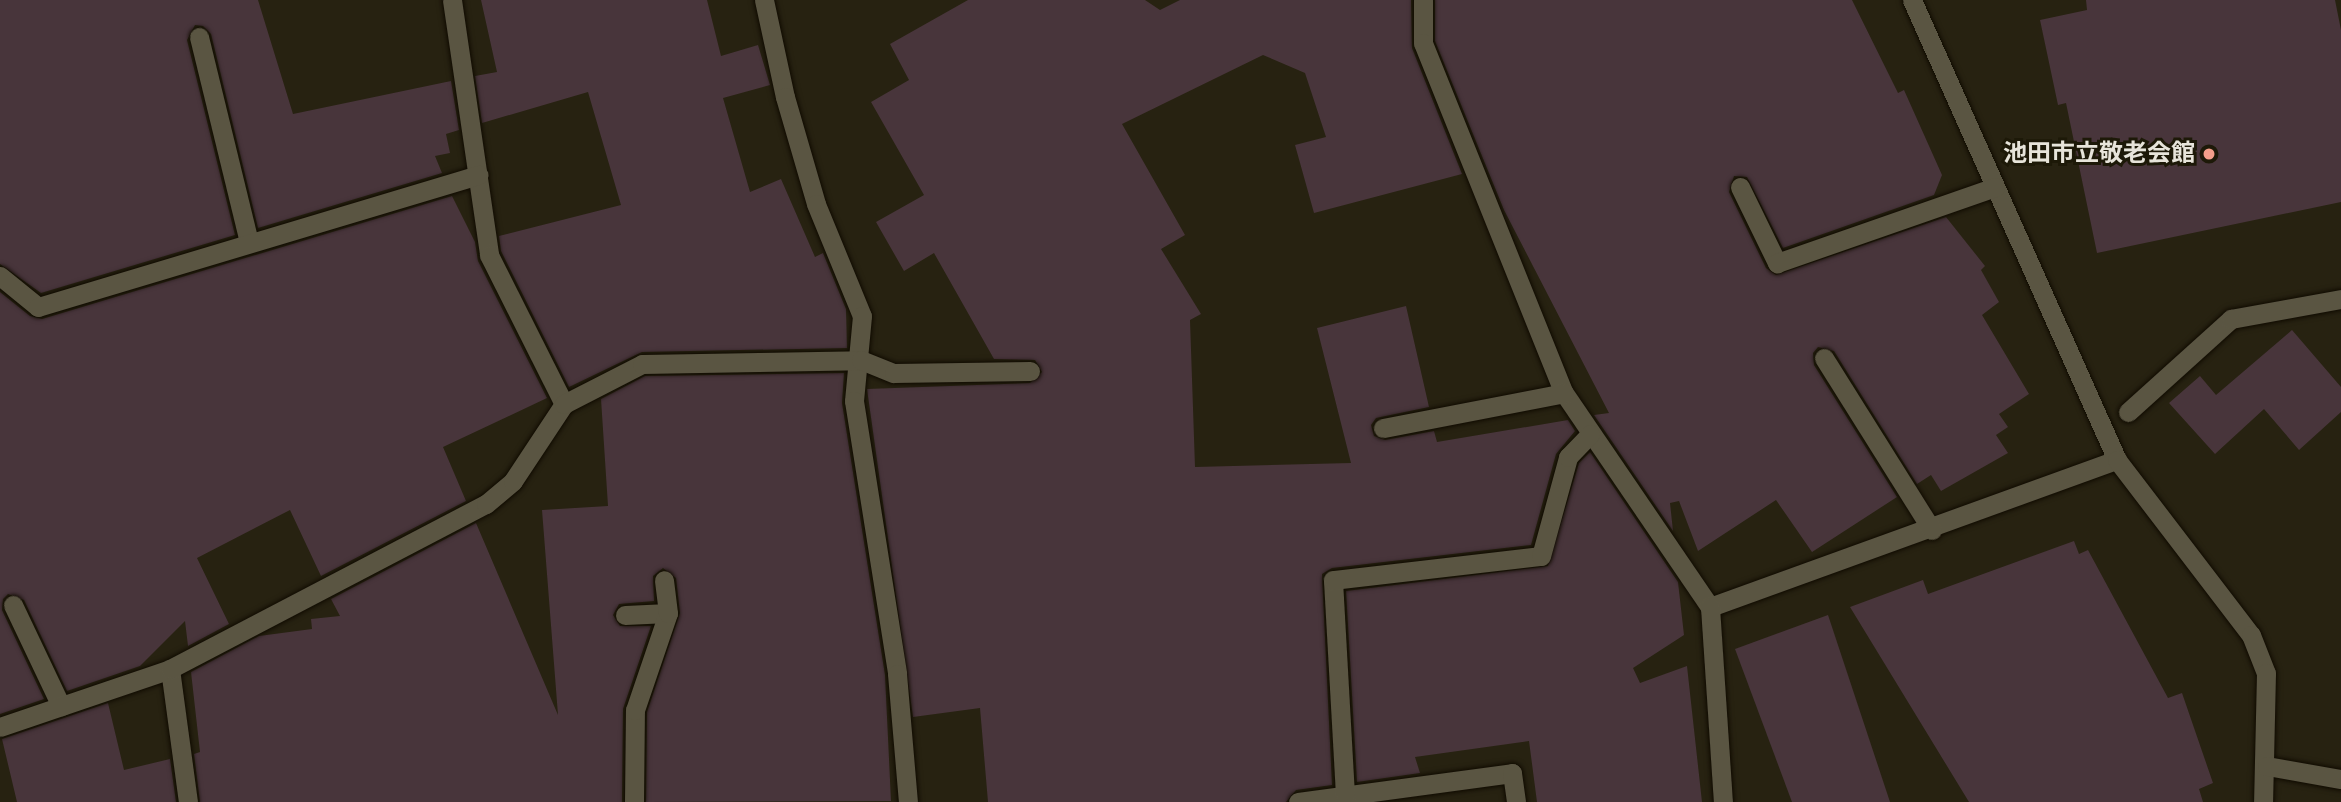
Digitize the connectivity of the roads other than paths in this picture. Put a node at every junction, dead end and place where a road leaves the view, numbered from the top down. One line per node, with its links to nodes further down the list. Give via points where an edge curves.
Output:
1 (452, 0): 6 (street)
2 (764, 0): 13 (street, via 785,97 816,204 862,316)
3 (1423, 0): 15 (street, via 1423,43)
4 (1912, 0): 8 (street)
5 (199, 37): 9 (street)
6 (479, 175): 9 (street); 16 (street, via 489,255)
7 (1740, 187): 8 (street, via 1777,263)
8 (1995, 187): 20 (street)
9 (249, 242): 10 (street, via 38,307)
10 (0, 276)
11 (2341, 299): 17 (street, via 2231,319)
12 (1824, 358): 21 (street)
13 (861, 360): 14 (street, via 894,373); 16 (street, via 642,364); 35 (street, via 854,401 897,674)
14 (1030, 371)
15 (1564, 393): 18 (street); 19 (street)
16 (564, 404): 27 (street, via 513,481 486,504)
17 (2128, 412)
18 (1383, 429)
19 (1590, 435): 24 (street); 32 (street, via 1568,457 1541,556 1333,580)
20 (2117, 460): 21 (street); 30 (street, via 2250,635 2266,673)
21 (1932, 530): 24 (street)
22 (664, 580): 25 (street)
23 (13, 606): 28 (street)
24 (1710, 607): 38 (street)
25 (668, 613): 26 (street); 34 (street, via 635,710)
26 (625, 615)
27 (170, 669): 28 (street); 33 (street)
28 (61, 706): 29 (street)
29 (0, 727)
30 (2267, 766): 31 (street); 39 (street)
31 (2341, 779)
32 (1345, 795): 36 (street); 37 (street, via 1512,773)
33 (188, 802)
34 (634, 802)
35 (908, 802)
36 (1298, 802)
37 (1516, 802)
38 (1723, 802)
39 (2263, 802)

